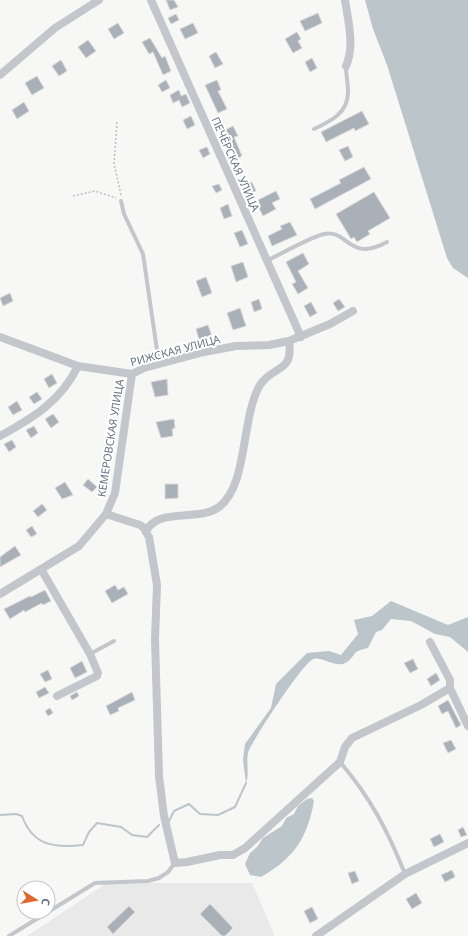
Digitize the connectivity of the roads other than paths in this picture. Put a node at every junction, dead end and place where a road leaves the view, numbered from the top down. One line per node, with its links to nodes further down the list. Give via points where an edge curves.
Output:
1 (99, 0): 5 (street, via 55,28)
2 (151, 0): 9 (street, ПЕЧЁРСКАЯ УЛИЦА)
3 (345, 0): 4 (street, via 350,38 350,54)
4 (346, 66): 6 (lane, via 348,92 342,110 332,120)
5 (0, 75)
6 (314, 129)
7 (121, 201): 14 (lane, via 124,214 143,254)
8 (387, 242): 9 (lane, via 370,250 358,248 338,236 324,234)
9 (266, 261): 12 (street, ПЕЧЁРСКАЯ УЛИЦА)
10 (353, 311): 12 (street, РИЖСКАЯ УЛИЦА)
11 (0, 337): 15 (street, РИЖСКАЯ УЛИЦА)
12 (301, 337): 13 (street, РИЖСКАЯ УЛИЦА)
13 (289, 341): 14 (street, РИЖСКАЯ УЛИЦА, via 223,348); 19 (street, via 289,360 264,380 256,394 238,470 228,499 208,512 169,517 149,525)
14 (159, 364): 16 (street, РИЖСКАЯ УЛИЦА)
15 (78, 366): 16 (street, РИЖСКАЯ УЛИЦА); 17 (street, via 65,388 51,404)
16 (132, 374): 18 (street, КЕМЕРОВСКАЯ УЛИЦА, via 115,493)
17 (0, 436)
18 (106, 514): 19 (street, via 140,525); 20 (street, КЕМЕРОВСКАЯ УЛИЦА, via 78,546)
19 (146, 531): 30 (street, via 157,586 155,639 159,776 164,816)
20 (41, 569): 21 (street, КЕМЕРОВСКАЯ УЛИЦА); 24 (street)
21 (0, 594)
22 (114, 641): 24 (lane)
23 (430, 642): 25 (street, via 450,680)
24 (90, 654): 26 (street, via 97,667 97,676)
25 (450, 688): 27 (street); 28 (street, via 352,738 345,746)
26 (57, 696)
27 (468, 726)
28 (340, 762): 30 (street, via 245,848 233,855); 31 (lane, via 361,786 387,830)
29 (468, 843): 31 (street)
30 (175, 863): 32 (lane, via 159,878 148,881 95,883)
31 (405, 874): 35 (street)
32 (56, 907)
33 (35, 920): 34 (lane)
34 (9, 936)
35 (316, 936)

